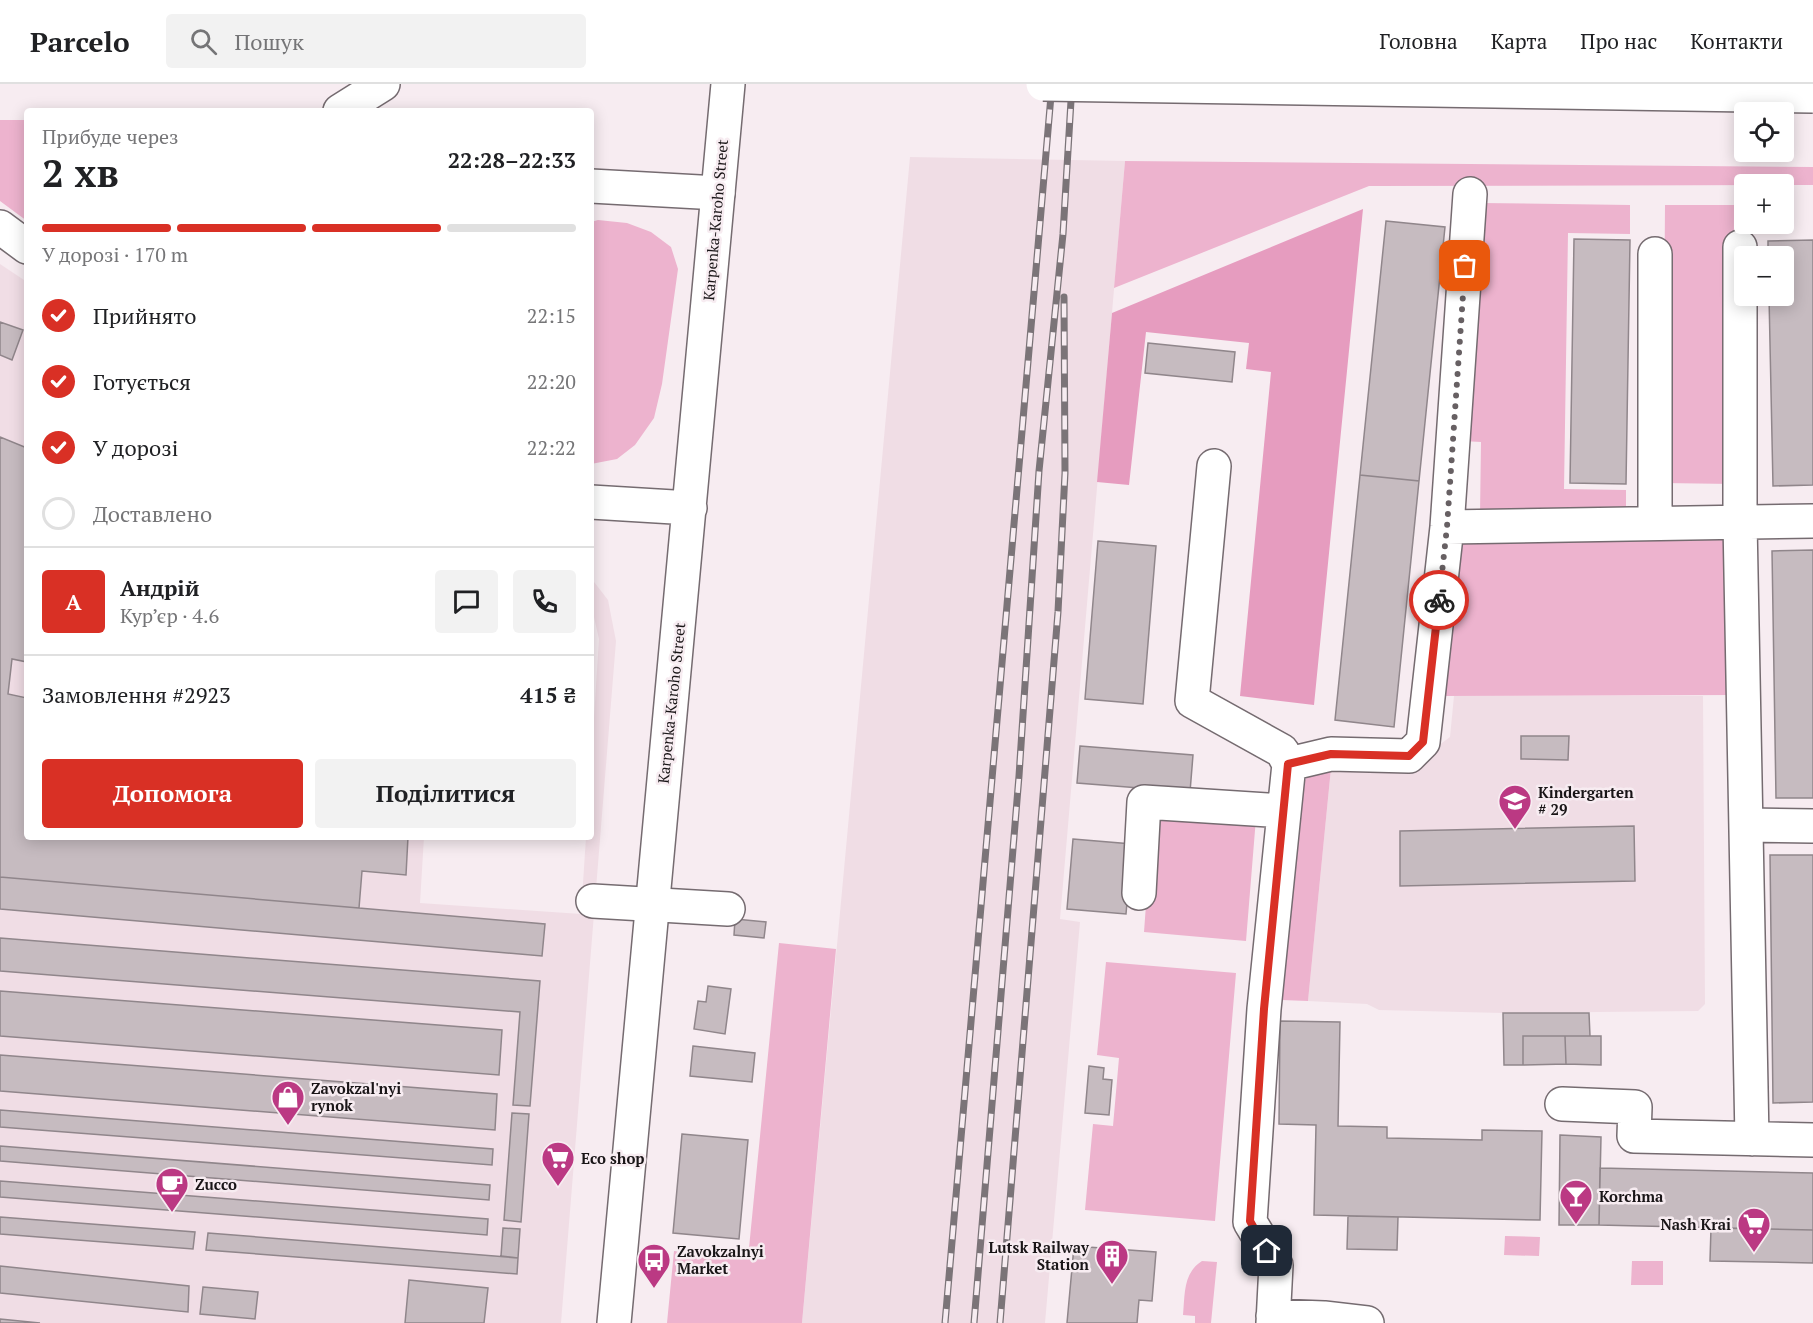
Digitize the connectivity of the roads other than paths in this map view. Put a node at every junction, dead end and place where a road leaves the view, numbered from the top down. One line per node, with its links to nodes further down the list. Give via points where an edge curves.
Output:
1 (362, 84): 2 (main road)
2 (384, 84): 6 (main road)
3 (728, 84): 8 (main road, Karpenka-Karoho Street)
4 (1043, 84): 5 (main road, bridge)
5 (1813, 96)
6 (345, 108)
7 (594, 186): 8 (main road)
8 (718, 193): 16 (main road, Karpenka-Karoho Street)
9 (1470, 194): 20 (main road)
10 (0, 227): 11 (main road)
11 (24, 245)
12 (1655, 254): 19 (main road)
13 (1740, 306): 18 (main road)
14 (1214, 466): 21 (main road, via 1192,701 1282,751)
15 (594, 502): 16 (main road)
16 (690, 508): 27 (main road, Karpenka-Karoho Street)
17 (1813, 521): 18 (main road)
18 (1740, 522): 19 (main road); 23 (main road)
19 (1655, 523): 20 (main road)
20 (1447, 527): 21 (main road, via 1423,742 1409,756 1331,754)
21 (1288, 764): 22 (main road)
22 (1283, 810): 25 (main road, via 1144,802); 32 (main road, via 1264,1009 1250,1221 1276,1265)
23 (1747, 825): 24 (main road); 30 (main road)
24 (1813, 826)
25 (1139, 893)
26 (593, 901): 27 (main road)
27 (651, 905): 28 (main road); 33 (main road, Karpenka-Karoho Street)
28 (728, 909)
29 (1562, 1104): 30 (main road, via 1635,1107 1634,1136)
30 (1752, 1139): 31 (main road)
31 (1813, 1140)
32 (1273, 1319): 34 (main road, via 1324,1318)
33 (614, 1323)
34 (1367, 1323)

